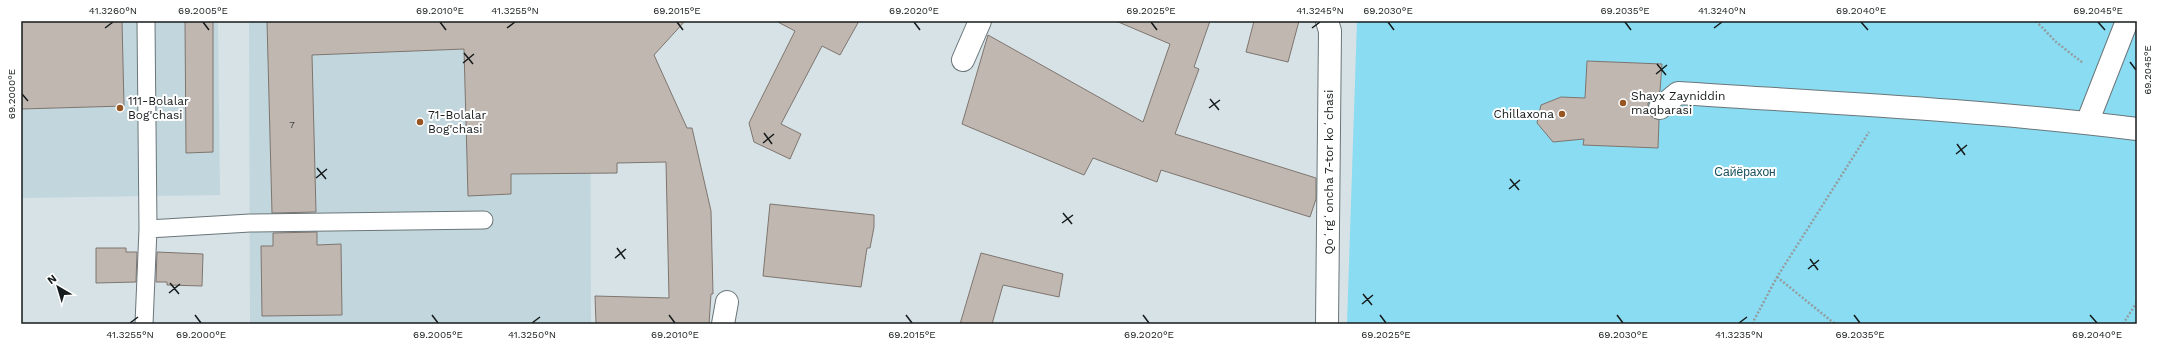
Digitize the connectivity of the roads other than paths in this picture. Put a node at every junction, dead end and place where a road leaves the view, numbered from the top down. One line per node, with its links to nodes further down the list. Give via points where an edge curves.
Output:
1 (146, 21): 10 (lane)
2 (980, 21): 5 (street)
3 (1327, 21): 14 (street, Qoʻrgʻoncha 7-tor koʻchasi, via 1330,31)
4 (2127, 21): 7 (street)
5 (963, 60)
6 (1660, 108): 7 (street, via 1678,93 1886,106)
7 (2087, 123): 8 (street)
8 (2137, 129)
9 (484, 220): 10 (lane, via 250,223)
10 (148, 229): 12 (lane)
11 (727, 302): 13 (street)
12 (144, 324)
13 (724, 324)
14 (1327, 324)

